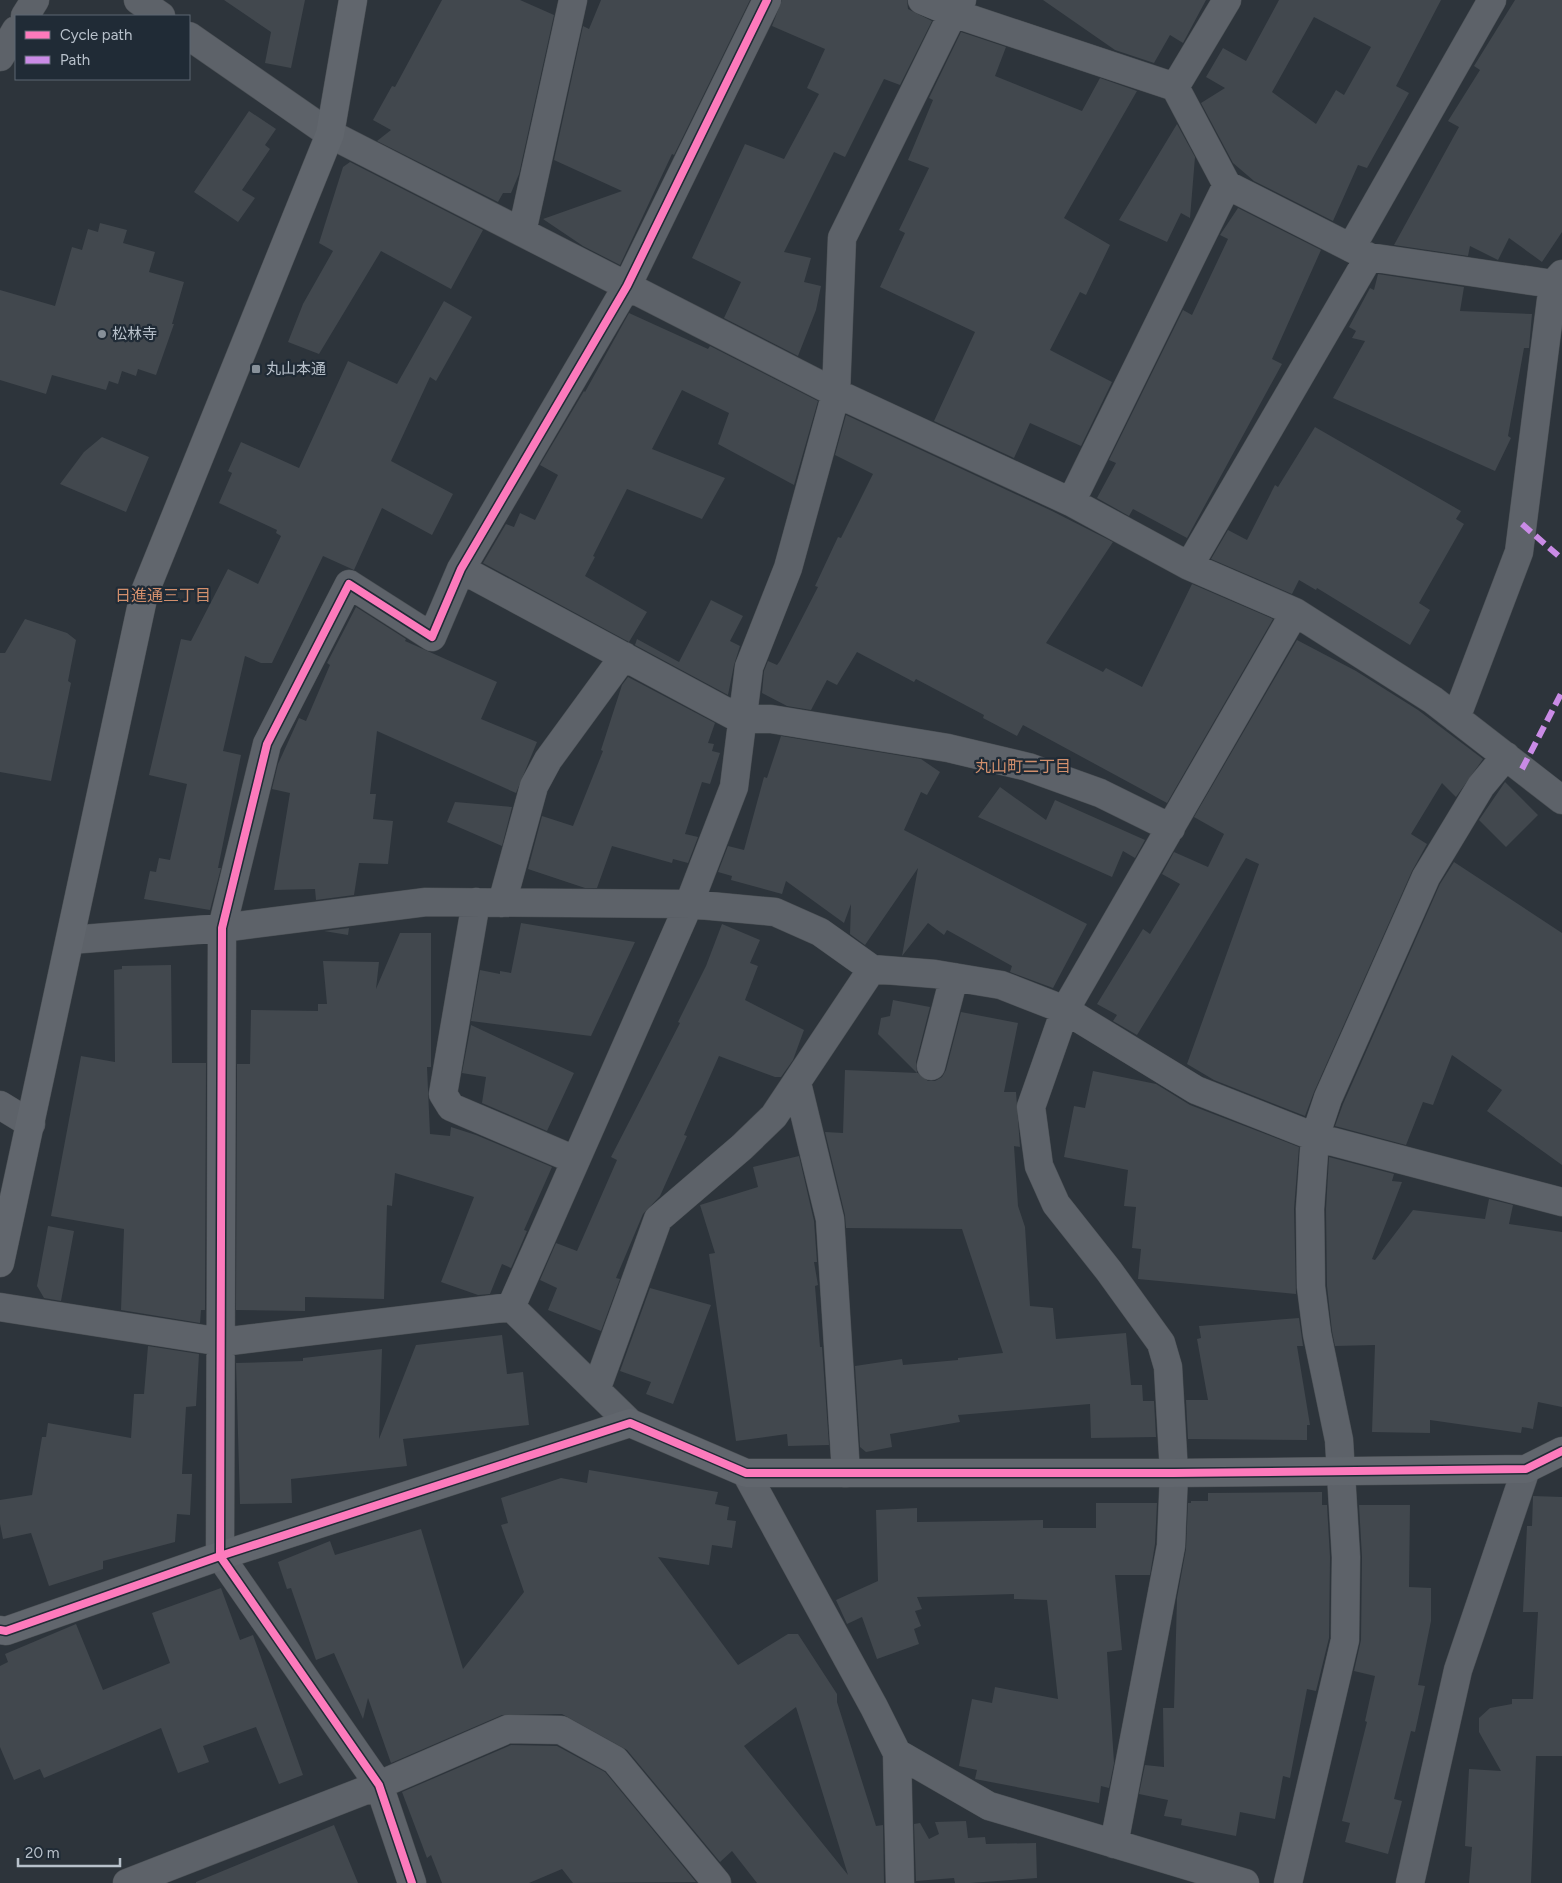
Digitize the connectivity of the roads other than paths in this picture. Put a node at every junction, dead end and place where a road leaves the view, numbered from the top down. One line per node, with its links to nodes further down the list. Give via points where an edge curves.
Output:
1 (35, 0): 10 (street)
2 (138, 0): 11 (street)
3 (353, 0): 16 (street)
4 (573, 0): 18 (street)
5 (767, 0): 21 (street)
6 (922, 0): 9 (street)
7 (1227, 0): 15 (street)
8 (1492, 0): 19 (street)
9 (958, 6): 15 (street); 22 (street, via 842,238)
10 (26, 15)
11 (160, 15)
12 (15, 32): 14 (street)
13 (190, 37): 16 (street)
14 (0, 57)
15 (1175, 86): 17 (street)
16 (330, 134): 18 (street); 36 (street, via 144,594)
17 (1227, 185): 19 (street); 23 (street)
18 (522, 232): 21 (street)
19 (1360, 253): 20 (street); 24 (street)
20 (1557, 279): 28 (street, via 1519,552)
21 (627, 286): 22 (street); 25 (street)
22 (836, 393): 23 (street); 29 (street, via 788,568 749,667)
23 (1071, 502): 24 (street)
24 (1189, 566): 26 (street)
25 (461, 569): 27 (street); 35 (street, via 432,637 349,584 267,744)
26 (1295, 612): 28 (street); 32 (street)
27 (624, 656): 29 (street); 33 (street, via 548,760 534,786)
28 (1456, 718): 30 (street)
29 (740, 719): 32 (street, via 771,719 948,748 1028,767 1100,793); 34 (street, via 734,787)
30 (1506, 756): 31 (street); 44 (street, via 1481,786 1426,877 1328,1098)
31 (1562, 800)
32 (1171, 828): 39 (street)
33 (489, 902): 34 (street); 35 (street, via 426,902); 45 (street, via 444,1094 451,1107)
34 (689, 904): 37 (street, via 775,912 820,932); 45 (street)
35 (222, 928): 36 (street); 50 (street)
36 (70, 940): 43 (street)
37 (872, 969): 38 (street); 41 (street)
38 (954, 977): 39 (street, via 1001,985); 40 (street)
39 (1065, 1010): 44 (street, via 1196,1090); 58 (street, via 1031,1107 1039,1166 1056,1204 1161,1342 1168,1367)
40 (932, 1066)
41 (797, 1083): 51 (street, via 774,1116 658,1219); 57 (street, via 830,1219)
42 (0, 1105): 43 (street)
43 (31, 1124): 47 (street)
44 (1315, 1137): 46 (street); 55 (street, via 1310,1208 1311,1287 1339,1440)
45 (575, 1160): 49 (street)
46 (1562, 1202)
47 (0, 1263)
48 (0, 1307): 50 (street)
49 (511, 1307): 50 (street); 51 (street)
50 (222, 1342): 59 (street)
51 (596, 1390): 52 (street)
52 (630, 1423): 56 (street); 59 (street)
53 (1562, 1451): 54 (street)
54 (1526, 1469): 55 (street); 70 (street, via 1458,1670)
55 (1341, 1471): 58 (street); 69 (street, via 1346,1557 1345,1640)
56 (746, 1473): 57 (street); 61 (street)
57 (846, 1473): 58 (street)
58 (1174, 1473): 63 (street, via 1171,1546)
59 (220, 1556): 60 (street, via 6,1631); 62 (street)
60 (0, 1630)
61 (897, 1753): 63 (street, via 989,1806); 67 (street)
62 (379, 1785): 64 (street); 65 (street); 66 (street, via 508,1729 560,1730 615,1760)
63 (1114, 1844): 68 (street)
64 (127, 1883)
65 (412, 1883)
66 (717, 1883)
67 (900, 1883)
68 (1245, 1883)
69 (1288, 1883)
70 (1410, 1883)

